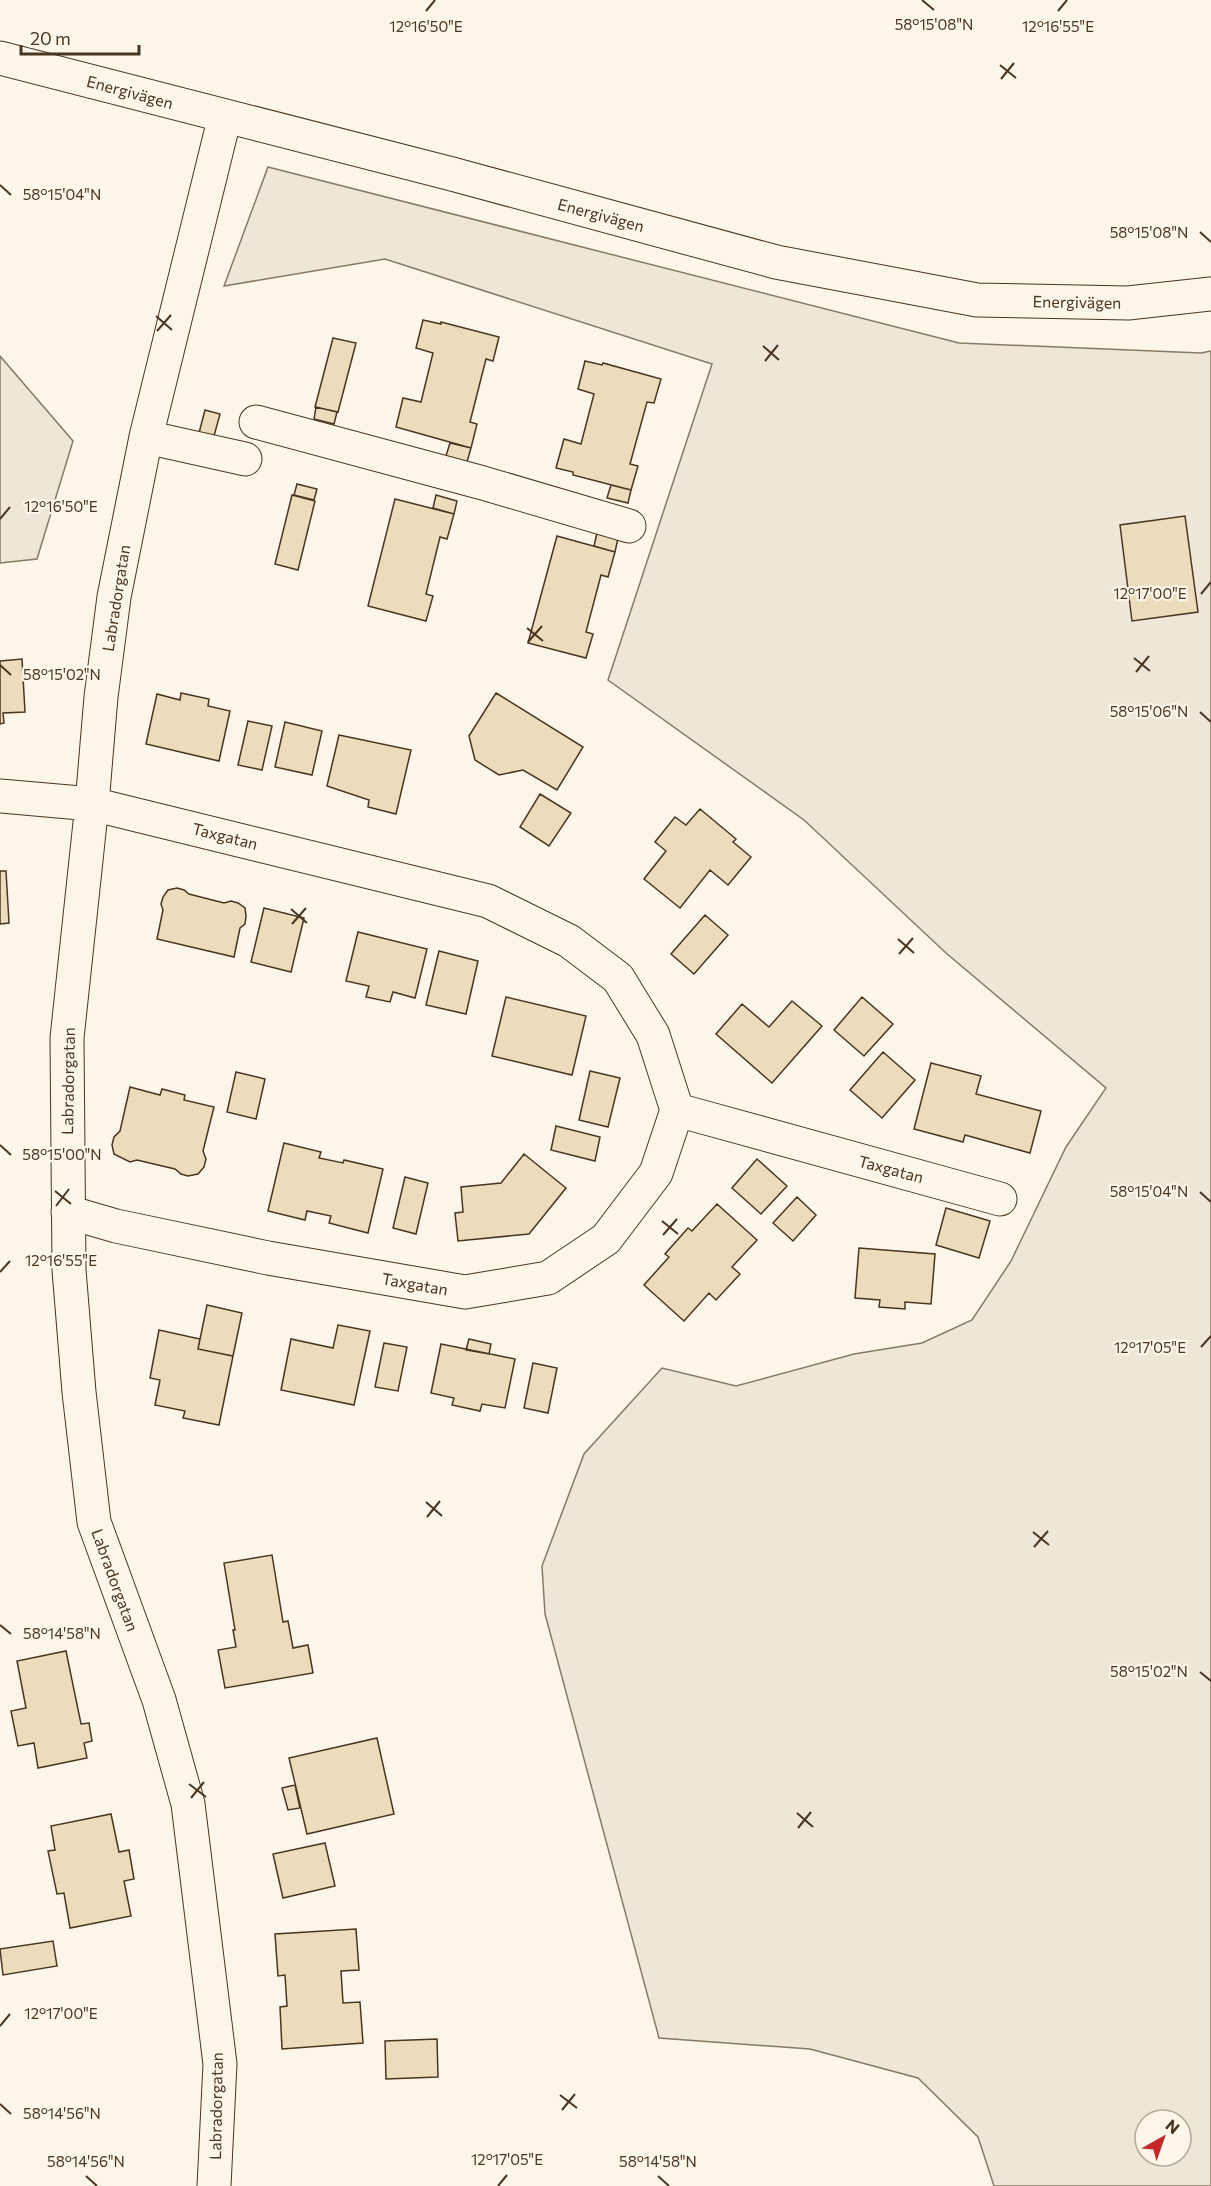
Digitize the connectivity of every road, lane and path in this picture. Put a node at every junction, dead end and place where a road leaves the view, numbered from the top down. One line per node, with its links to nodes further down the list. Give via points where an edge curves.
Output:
1 (0, 58): 2 (street, Energivägen)
2 (225, 116): 3 (street, Energivägen, via 776,262 977,300 1128,303); 5 (street, Labradorgatan)
3 (1211, 294)
4 (256, 422): 7 (street)
5 (147, 437): 6 (street); 9 (street, Labradorgatan, via 114,597)
6 (245, 459)
7 (628, 526)
8 (0, 796): 9 (street, Taxgatan)
9 (93, 804): 10 (street, Taxgatan, via 488,901 569,941 618,978 653,1035); 12 (street, Labradorgatan, via 67,1038)
10 (677, 1110): 11 (street, Taxgatan); 12 (street, Taxgatan, via 656,1173 606,1239 548,1278 486,1289 465,1292 268,1258)
11 (1000, 1199)
12 (68, 1212): 13 (street, Labradorgatan, via 79,1392 94,1522 159,1700 188,1804 220,2064)
13 (214, 2186)

